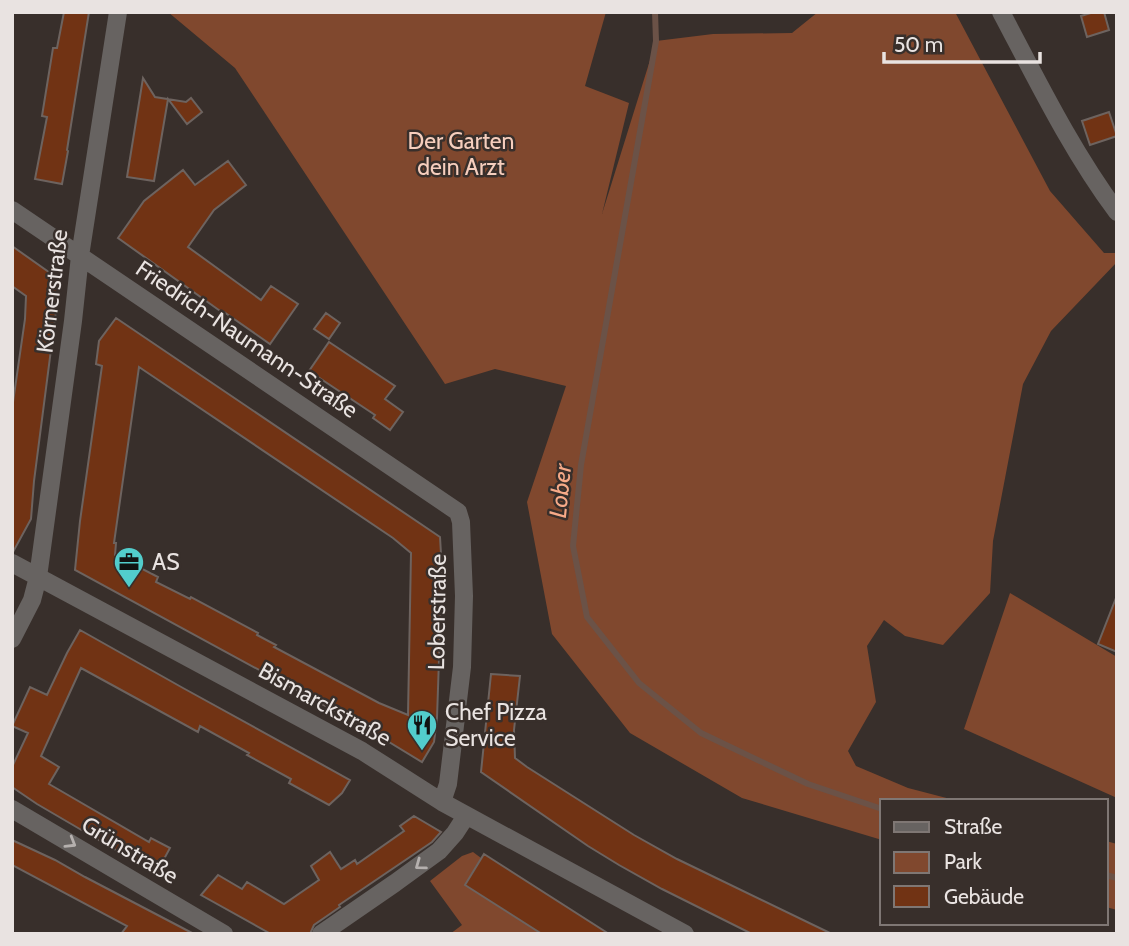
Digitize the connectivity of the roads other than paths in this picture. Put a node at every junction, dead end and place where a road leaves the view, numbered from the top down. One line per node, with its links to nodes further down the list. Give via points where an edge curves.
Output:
1 (118, 12): 5 (street, Körnerstraße)
2 (1001, 12): 4 (street, via 1045,95)
3 (12, 210): 5 (street, Friedrich-Naumann-Straße)
4 (1117, 212)
5 (80, 256): 6 (street, Friedrich-Naumann-Straße); 8 (street, Körnerstraße)
6 (454, 508): 10 (street, Loberstraße, via 461,522 463,632 448,784)
7 (12, 563): 8 (street, Bismarckstraße)
8 (38, 577): 9 (street, Körnerstraße); 10 (street, Bismarckstraße, via 362,751)
9 (12, 639)
10 (442, 802): 12 (street, Bismarckstraße)
11 (12, 809): 13 (street, Grünstraße, one-way to 13)
12 (466, 816): 14 (street, one-way to 14, via 439,851); 15 (street, Bismarckstraße)
13 (224, 934)
14 (321, 934)
15 (685, 934)

